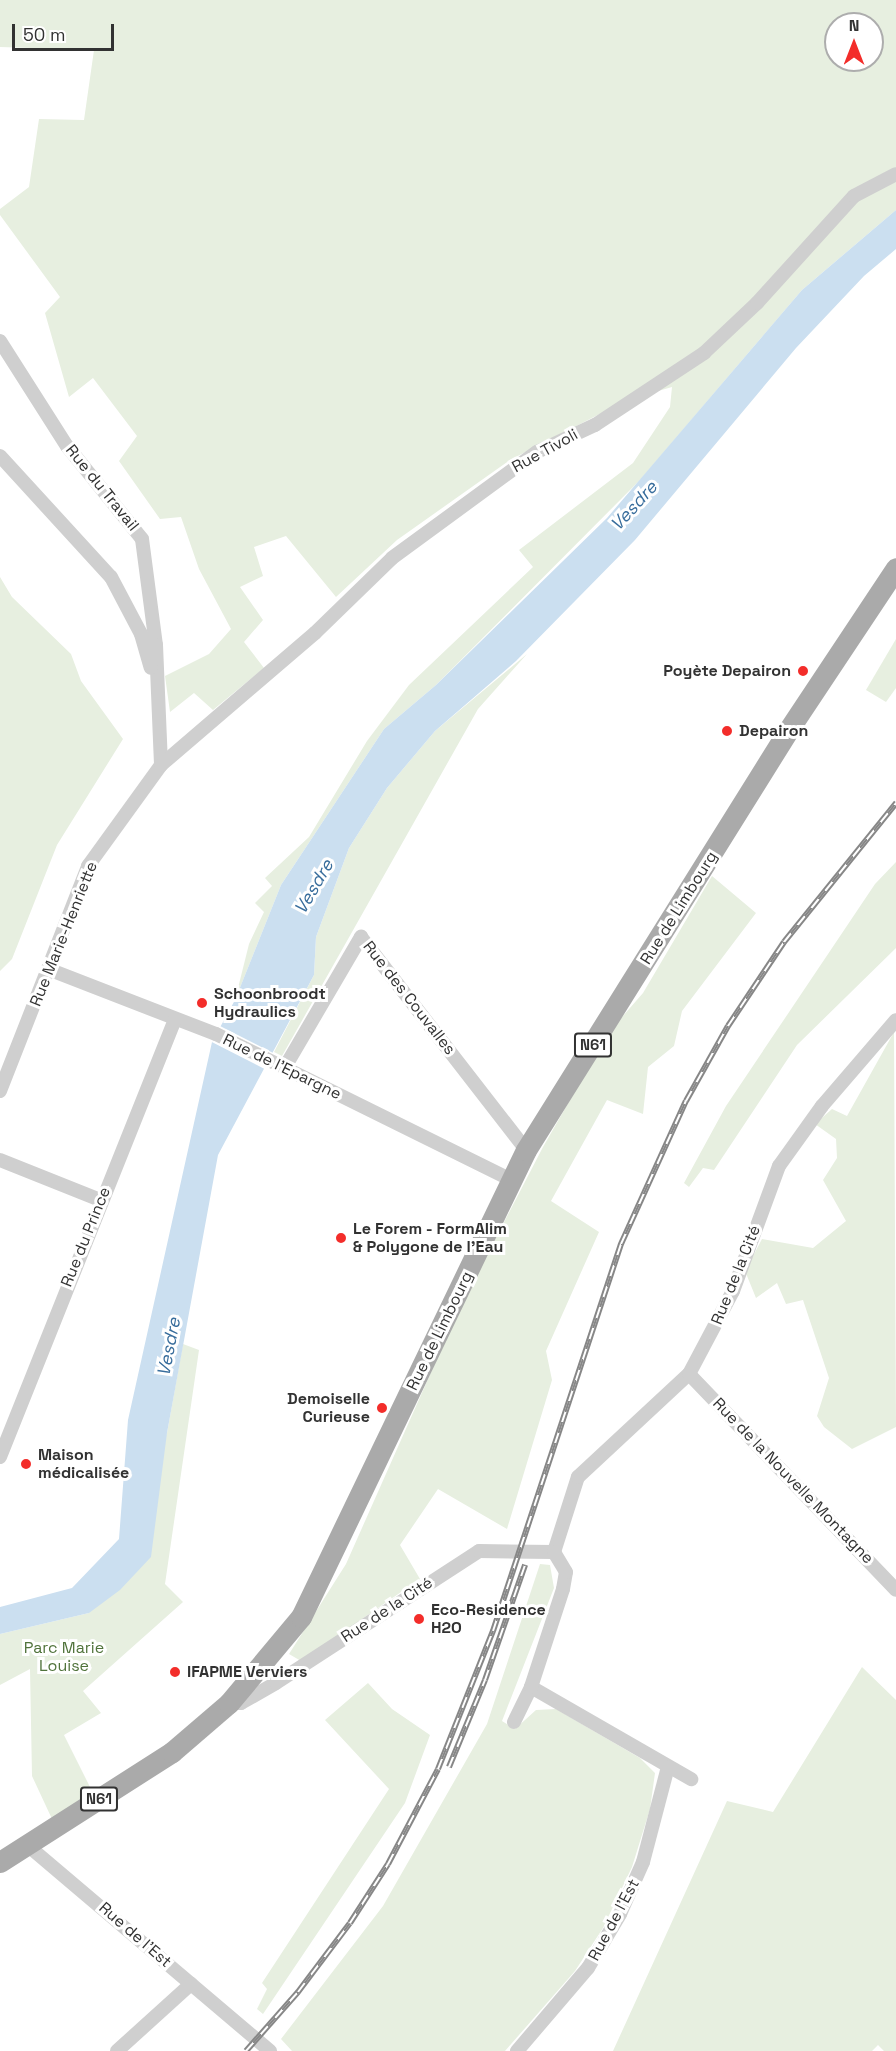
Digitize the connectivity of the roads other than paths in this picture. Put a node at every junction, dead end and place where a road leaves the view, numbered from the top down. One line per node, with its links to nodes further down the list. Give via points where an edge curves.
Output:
1 (896, 174): 6 (street, Rue Tivoli, via 854,196 757,303 704,353 595,425 537,452 392,558 315,633)
2 (0, 341): 5 (street, Rue du Travail, via 67,446 142,539 152,600)
3 (0, 456): 5 (street, via 111,577 141,634)
4 (896, 568): 13 (main road, Rue de Limbourg / N61, via 789,729)
5 (157, 688): 7 (street)
6 (196, 736): 7 (street, Rue Marie-Henriette)
7 (161, 765): 8 (street, Rue Marie-Henriette, via 88,866)
8 (48, 969): 9 (street, Rue de l'Epargne); 12 (street, Rue Marie-Henriette)
9 (175, 1020): 11 (street, Rue de l'Epargne); 16 (street, Rue du Prince)
10 (896, 1020): 17 (street, Rue de la Cité, via 822,1106 779,1166 733,1291)
11 (282, 1065): 13 (street, Rue des Couvalles, via 362,937); 15 (street, Rue de l'Epargne)
12 (0, 1090)
13 (526, 1150): 15 (main road, Rue de Limbourg / N61)
14 (0, 1160): 16 (street)
15 (510, 1179): 22 (main road, Rue de Limbourg / N61, via 434,1348 301,1617)
16 (100, 1200): 18 (street, Rue du Prince)
17 (690, 1374): 19 (street, Rue de la Cité, via 578,1477); 20 (street, Rue de la Nouvelle Montagne)
18 (0, 1456)
19 (554, 1552): 21 (street, via 563,1562 565,1577); 22 (street, Rue de la Cité, via 479,1551 276,1683 241,1703)
20 (896, 1590)
21 (531, 1687): 23 (street); 24 (street)
22 (229, 1703): 26 (main road, Rue de Limbourg / N61, via 172,1752)
23 (514, 1722)
24 (668, 1767): 25 (street); 31 (street, Rue de l'Est, via 643,1862 620,1914 588,1968)
25 (690, 1779)
26 (26, 1844): 27 (main road, Rue de Limbourg / N61); 28 (street, Rue de l'Est)
27 (0, 1862)
28 (191, 1984): 29 (street); 30 (street, Rue de l'Est)
29 (117, 2051)
30 (270, 2051)
31 (517, 2051)

